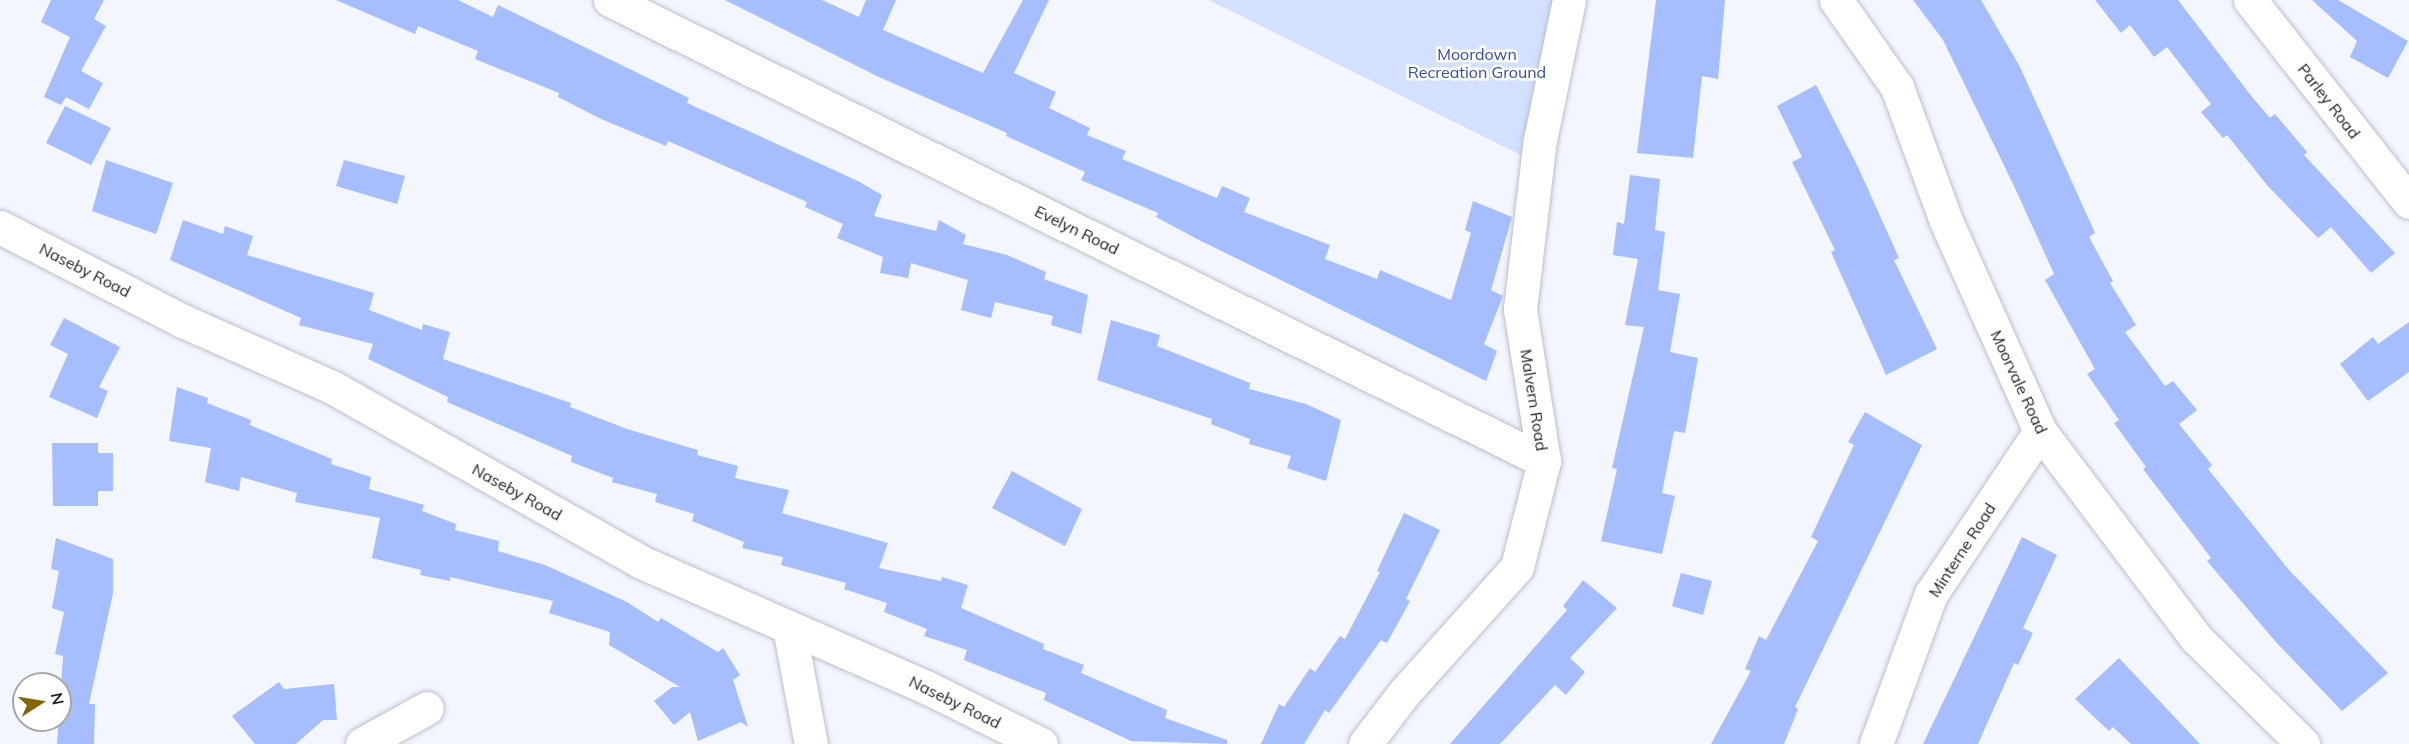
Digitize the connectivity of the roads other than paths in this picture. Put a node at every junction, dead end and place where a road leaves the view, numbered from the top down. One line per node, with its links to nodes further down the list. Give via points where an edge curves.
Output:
1 (610, 0): 8 (street, Evelyn Road)
2 (1569, 0): 8 (street, Malvern Road, via 1540,140 1520,309)
3 (1836, 0): 7 (street, Moorvale Road, via 1897,87 1946,221)
4 (2250, 0): 5 (street, Parley Road)
5 (2409, 202)
6 (0, 227): 9 (street, Naseby Road, via 183,321 332,387 641,562)
7 (2040, 431): 15 (street, Minterne Road, via 1931,594); 16 (street, Moorvale Road, via 2195,637)
8 (1544, 461): 14 (street, Malvern Road, via 1517,567 1404,693)
9 (789, 627): 12 (street); 13 (street, Naseby Road, via 928,688)
10 (427, 708): 11 (street)
11 (362, 744)
12 (811, 744)
13 (1041, 744)
14 (1365, 744)
15 (1876, 744)
16 (2303, 744)

